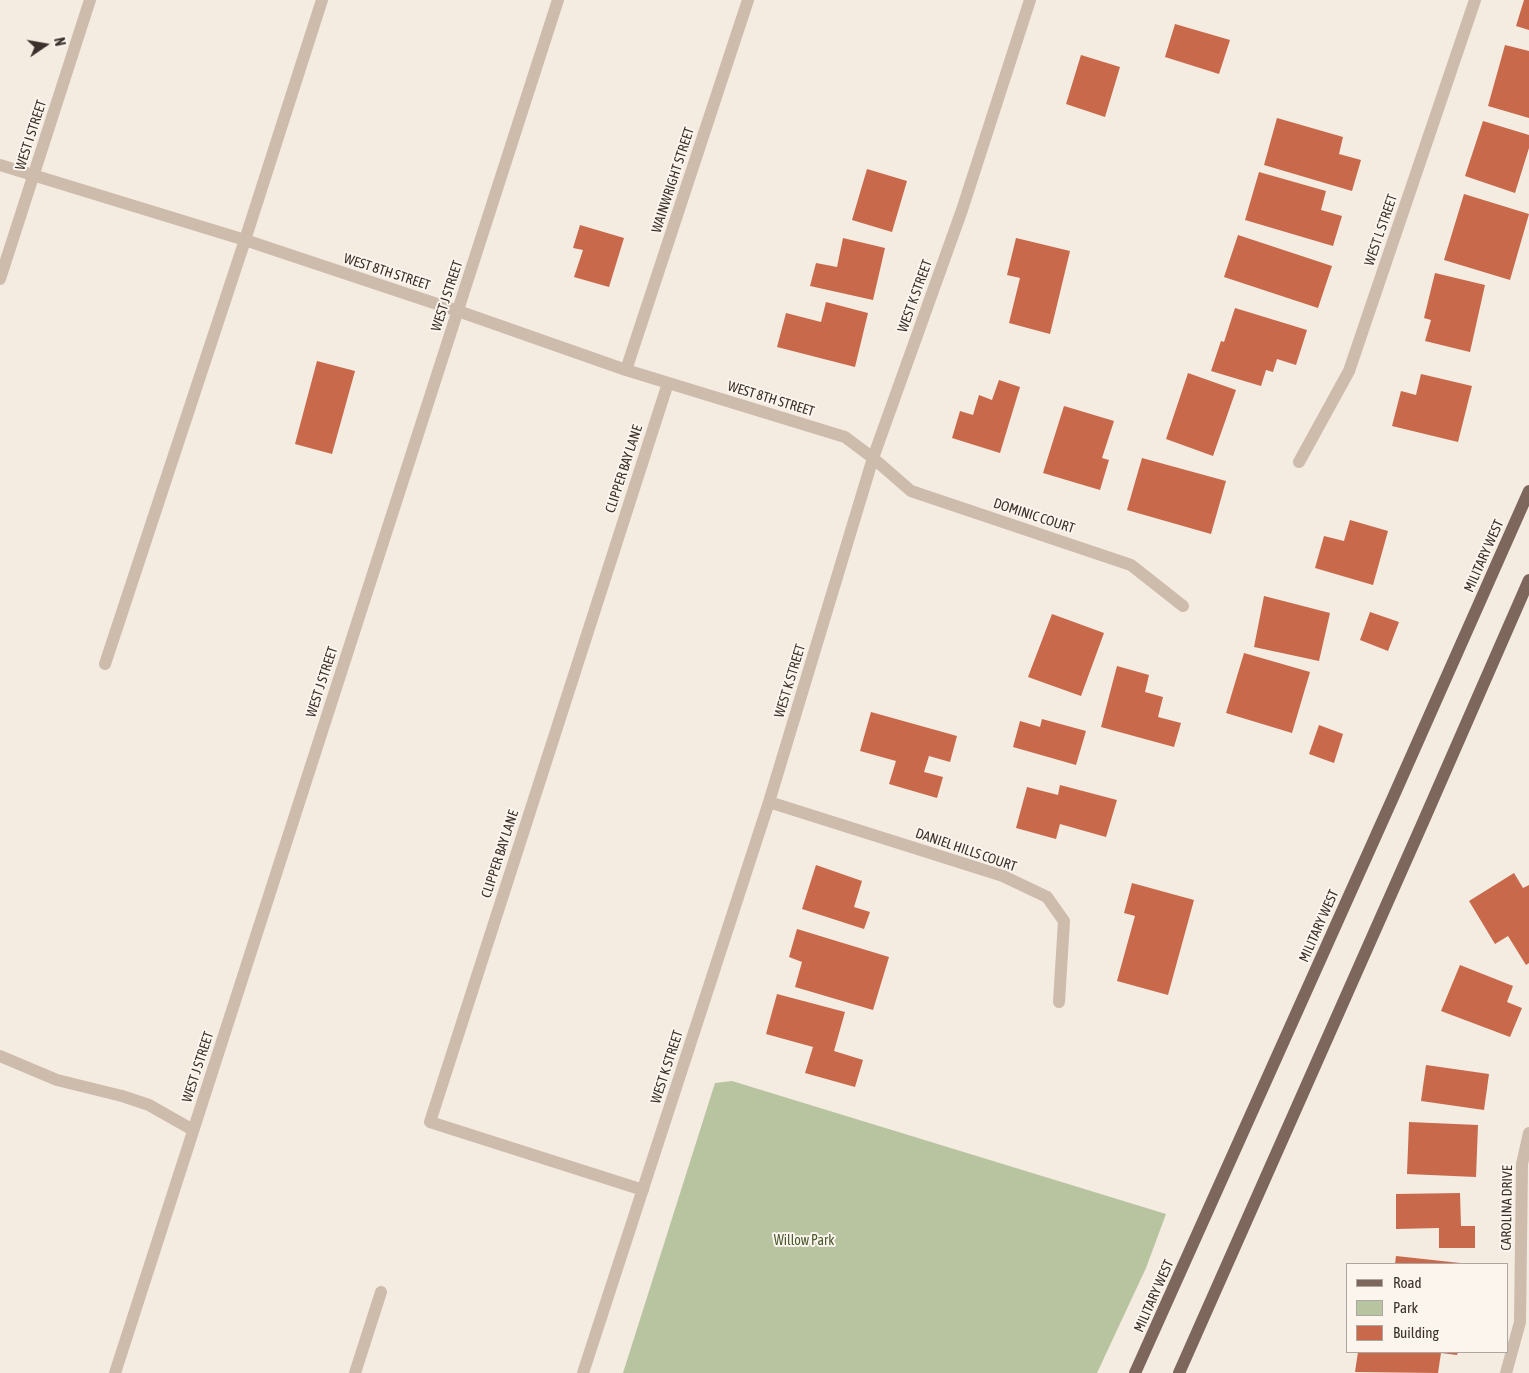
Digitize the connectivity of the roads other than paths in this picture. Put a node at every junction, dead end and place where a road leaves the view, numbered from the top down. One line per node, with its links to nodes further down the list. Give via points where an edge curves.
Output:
1 (90, 0): 8 (street, WEST I STREET)
2 (322, 0): 9 (street)
3 (558, 0): 11 (street, WEST J STREET)
4 (748, 0): 12 (street, WAINWRIGHT STREET)
5 (1030, 0): 14 (street, WEST K STREET, via 962,210)
6 (1475, 0): 15 (street, WEST L STREET, via 1348,371)
7 (0, 165): 8 (street, WEST 8TH STREET)
8 (34, 176): 9 (street, WEST 8TH STREET); 10 (street, WEST I STREET)
9 (245, 240): 11 (street, WEST 8TH STREET); 19 (street)
10 (0, 279)
11 (458, 311): 12 (street, WEST 8TH STREET); 23 (street, WEST J STREET)
12 (626, 370): 13 (street, WEST 8TH STREET)
13 (668, 383): 14 (street, WEST 8TH STREET, via 845,437); 25 (street, CLIPPER BAY LANE, via 430,1122)
14 (873, 458): 18 (street, DOMINIC COURT, via 911,491 1131,565); 20 (street, WEST K STREET)
15 (1299, 462)
16 (1529, 491): 30 (main road, MILITARY WEST)
17 (1529, 580): 31 (main road)
18 (1183, 606)
19 (105, 664)
20 (769, 802): 21 (street, DANIEL HILLS COURT, via 1003,876 1047,897 1064,921); 25 (street, WEST K STREET)
21 (1059, 1002)
22 (0, 1056): 23 (street, via 57,1080 149,1105)
23 (193, 1130): 27 (street, WEST J STREET)
24 (1529, 1133): 32 (street, CAROLINA DRIVE, via 1522,1164 1520,1322)
25 (643, 1190): 29 (street, WEST K STREET)
26 (381, 1292): 28 (street)
27 (115, 1373)
28 (354, 1373)
29 (583, 1373)
30 (1135, 1373)
31 (1178, 1373)
32 (1506, 1373)

